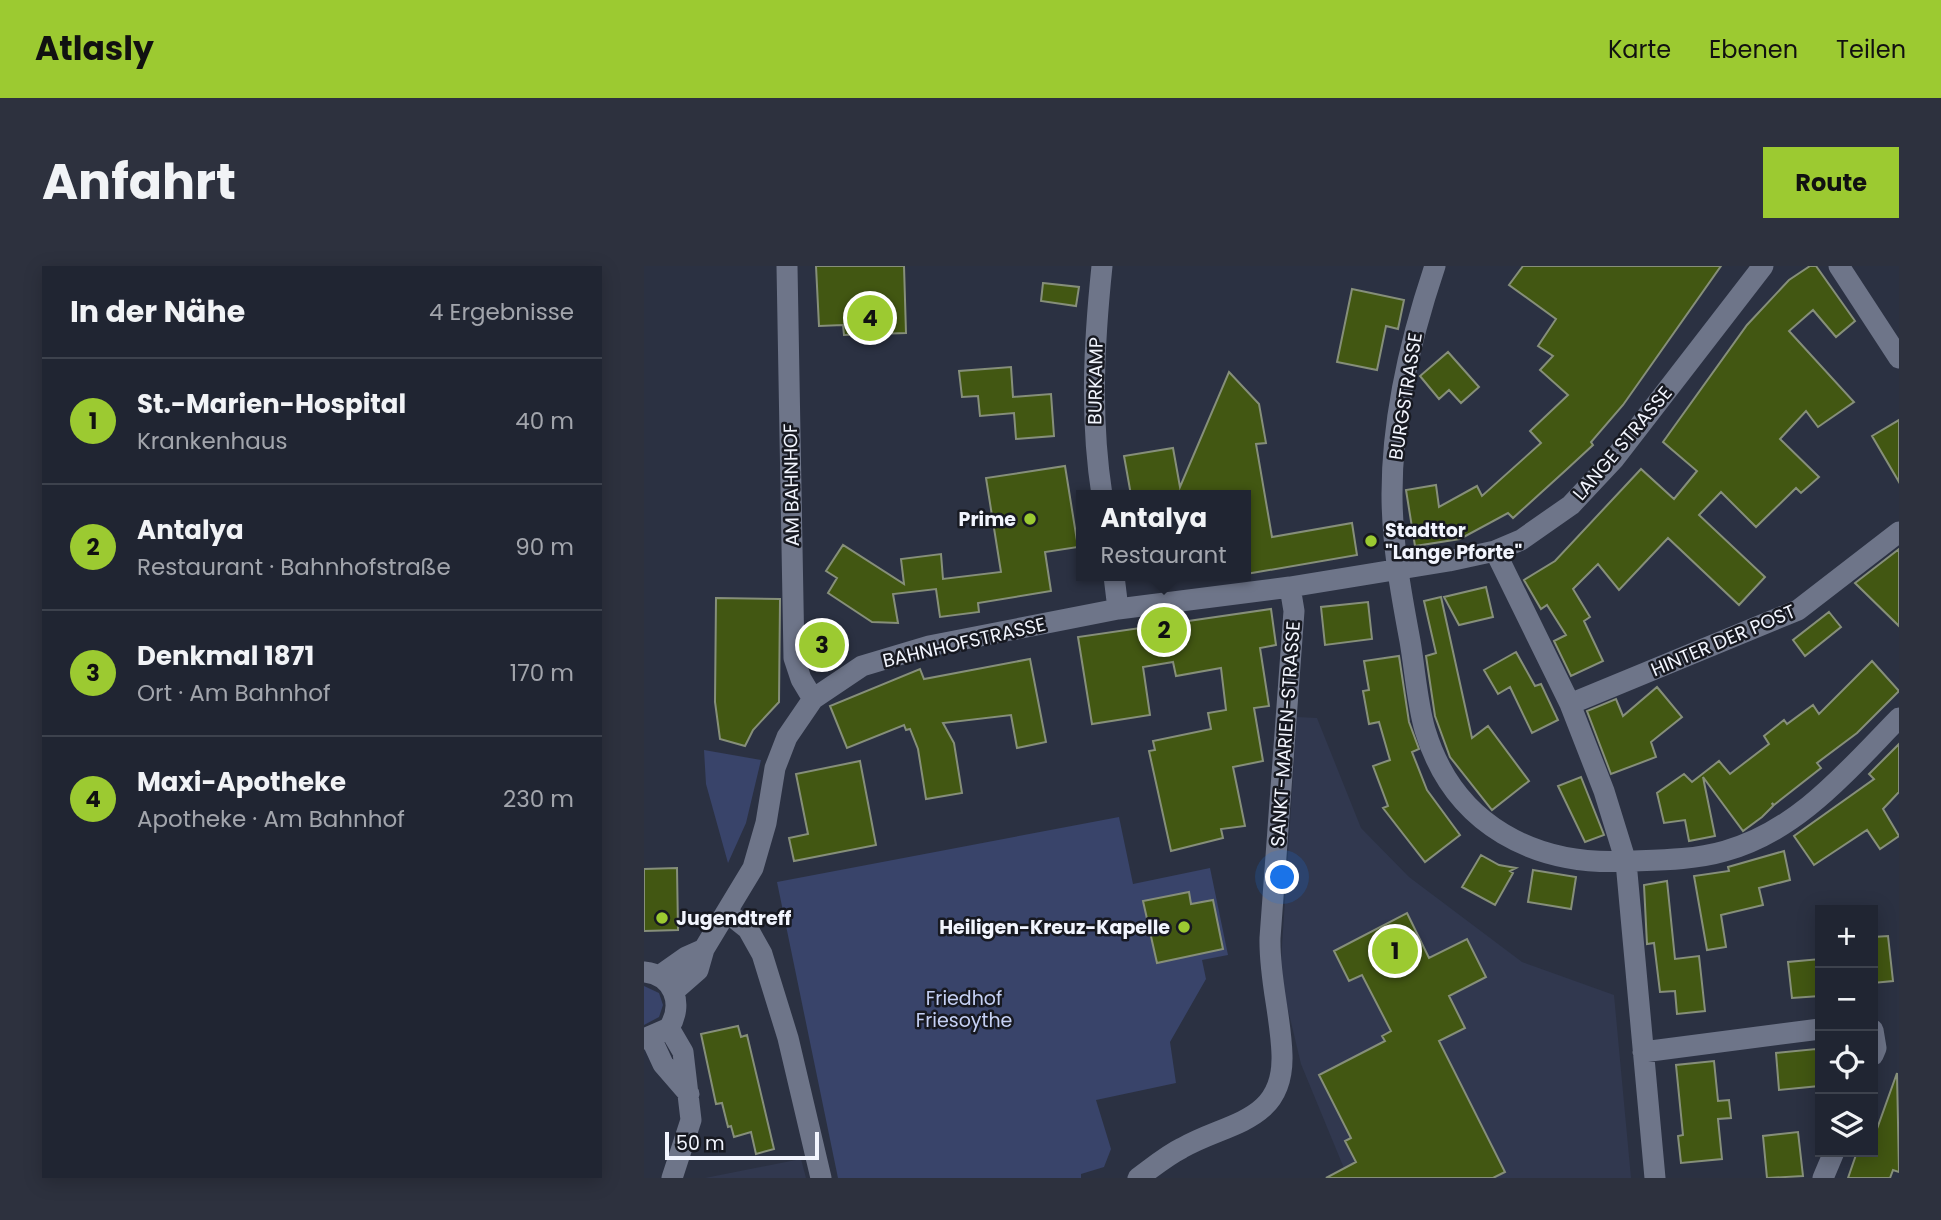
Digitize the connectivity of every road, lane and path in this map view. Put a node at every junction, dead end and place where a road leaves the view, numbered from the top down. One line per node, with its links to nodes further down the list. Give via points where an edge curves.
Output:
1 (788, 266): 14 (street, AM BAHNHOF, via 794,658)
2 (1102, 266): 7 (street, BURKAMP, via 1093,410)
3 (1435, 266): 10 (street, BURGSTRASSE, via 1415,326 1399,406 1392,495)
4 (1763, 266): 9 (street, LANGE STRASSE, via 1614,459 1570,505 1521,540)
5 (1839, 266): 6 (street)
6 (1899, 358)
7 (1101, 490)
8 (1899, 533): 15 (street, HINTER DER POST, via 1798,610)
9 (1495, 551): 10 (street, LANGE STRASSE); 15 (street)
10 (1398, 570): 12 (street, BAHNHOFSTRASSE); 17 (street, BURGSTRASSE, via 1425,730 1441,768 1462,797 1489,826 1547,855 1573,861)
11 (1115, 581): 13 (street)
12 (1290, 587): 13 (street, BAHNHOFSTRASSE); 26 (street, SANKT-MARIEN-STRASSE, via 1294,611 1270,938 1270,978 1282,1055 1277,1092 1250,1118 1181,1148)
13 (1118, 610): 14 (street, BAHNHOFSTRASSE, via 929,646 862,666)
14 (813, 699): 18 (street, BAHNHOFSTRASSE, via 788,737 775,768 753,868)
15 (1570, 704): 17 (street)
16 (1899, 718): 17 (street, BURGSTRASSE, via 1805,811 1767,836 1724,852)
17 (1626, 862): 22 (street)
18 (728, 913): 19 (street, BAHNHOFSTRASSE, via 704,949 698,970); 25 (street, via 748,929 762,954 788,1038)
19 (659, 980): 21 (street, BAHNHOFSTRASSE, via 677,1010)
20 (1815, 1030): 22 (street)
21 (654, 1035): 24 (street, via 663,1064 689,1094 691,1120)
22 (1643, 1052): 27 (street)
23 (1832, 1157): 28 (street)
24 (672, 1178)
25 (821, 1178)
26 (1138, 1178)
27 (1655, 1178)
28 (1823, 1178)

